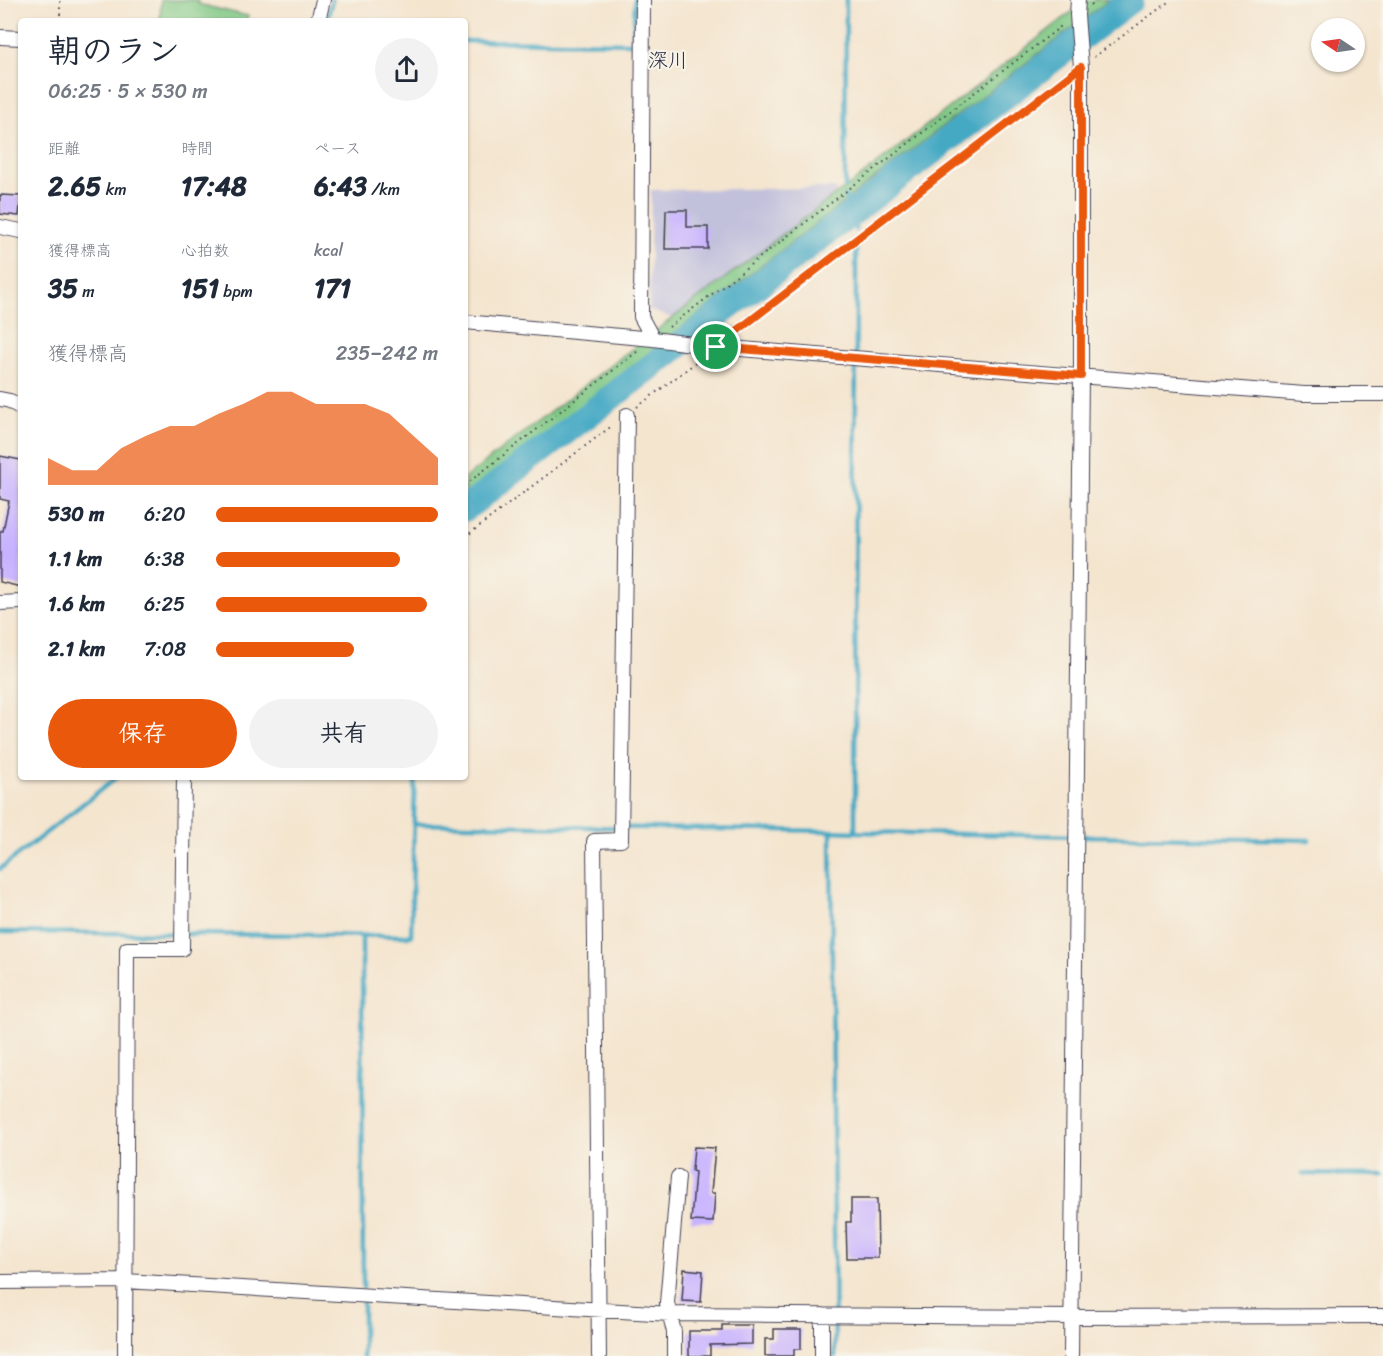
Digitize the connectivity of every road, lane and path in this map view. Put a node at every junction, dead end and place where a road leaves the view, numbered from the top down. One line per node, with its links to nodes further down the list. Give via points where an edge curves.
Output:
1 (60, 0): 8 (path)
2 (323, 0): 9 (street)
3 (643, 0): 16 (street, via 641,316)
4 (1078, 0): 7 (street)
5 (1097, 0): 7 (path)
6 (1171, 0): 12 (path)
7 (1077, 15): 12 (street); 16 (path)
8 (60, 18)
9 (319, 18)
10 (0, 37): 11 (street)
11 (18, 38)
12 (1081, 67): 17 (path); 18 (street)
13 (0, 227): 14 (street)
14 (18, 230)
15 (468, 322): 16 (street)
16 (653, 339): 17 (street); 23 (path)
17 (716, 347): 18 (street); 22 (path)
18 (1081, 376): 19 (street, via 1304,394); 35 (street)
19 (1383, 394)
20 (0, 399): 21 (street)
21 (18, 406)
22 (627, 415): 24 (path); 31 (street, via 621,840 594,841)
23 (468, 483)
24 (468, 535)
25 (18, 602): 26 (street)
26 (0, 603)
27 (184, 780): 29 (street, via 182,949 127,949)
28 (678, 1177): 32 (street, via 667,1303)
29 (124, 1281): 30 (street); 31 (street); 36 (street)
30 (0, 1282)
31 (599, 1310): 32 (street); 37 (street)
32 (670, 1314): 33 (street); 38 (street)
33 (831, 1315): 35 (street); 39 (street)
34 (1383, 1316): 35 (street)
35 (1071, 1317): 40 (street)
36 (125, 1356)
37 (599, 1356)
38 (674, 1356)
39 (822, 1356)
40 (1071, 1356)

